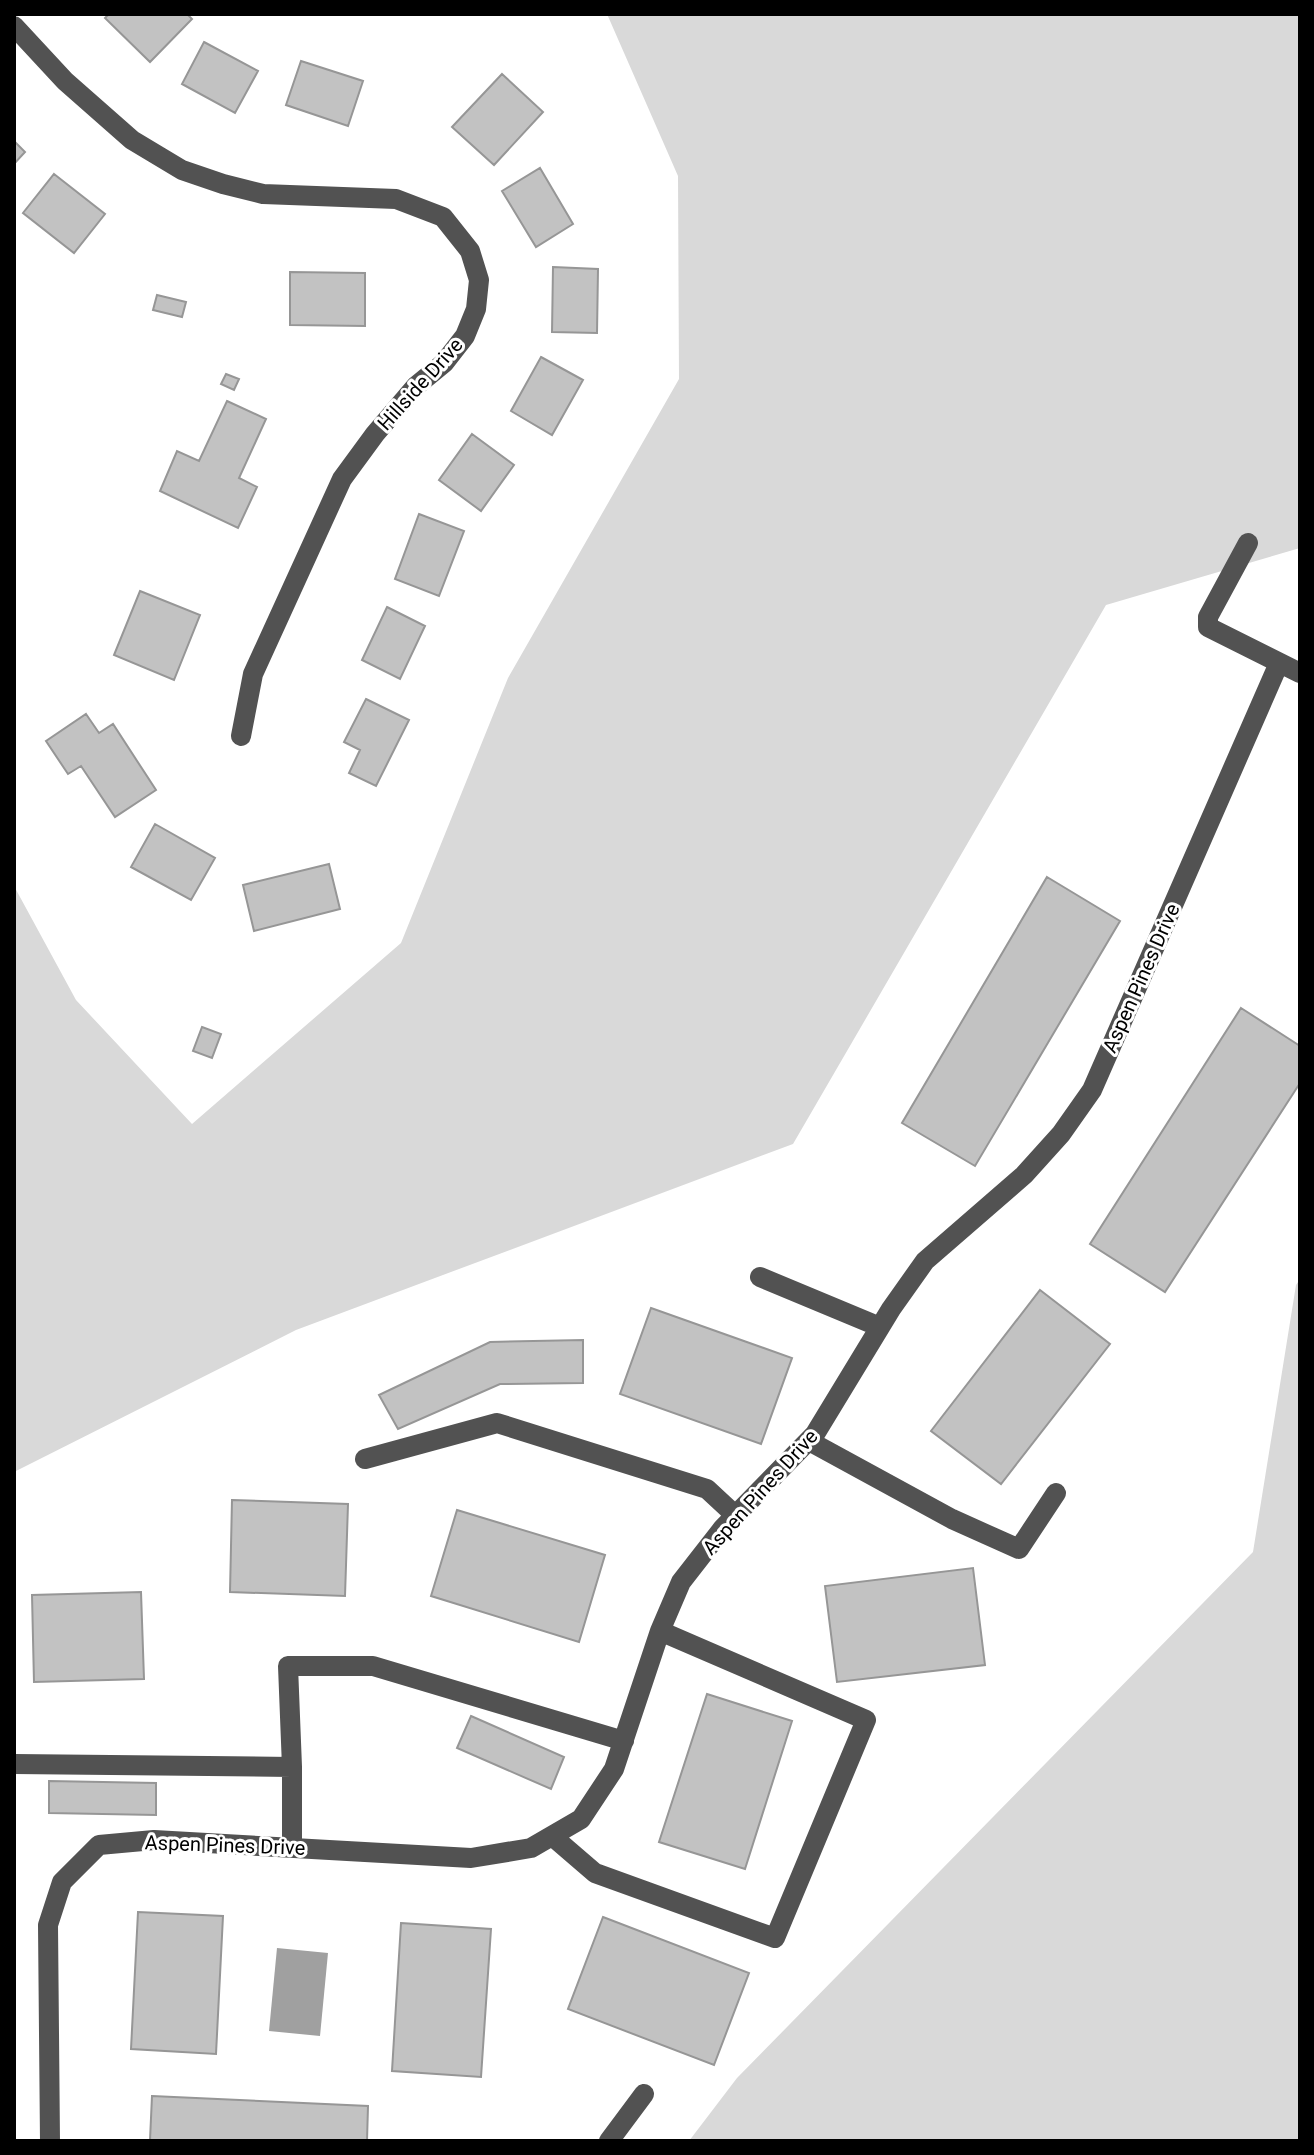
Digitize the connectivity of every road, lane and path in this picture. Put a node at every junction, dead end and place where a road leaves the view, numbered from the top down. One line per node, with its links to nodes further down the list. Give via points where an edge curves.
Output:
1 (14, 26): 5 (street, Hillside Drive, via 65,81 132,140 182,170 263,194 409,203 443,217 470,251 475,266 476,309 465,336 416,386 342,479 253,674)
2 (1248, 543): 3 (street, via 1208,617 1208,627)
3 (1279, 663): 4 (street); 7 (street, Aspen Pines Drive, via 1092,1090 1024,1175 925,1261)
4 (1300, 673)
5 (241, 736)
6 (760, 1277): 7 (street)
7 (880, 1327): 8 (street, Aspen Pines Drive)
8 (809, 1441): 10 (street, via 1019,1549); 11 (street, Aspen Pines Drive)
9 (365, 1459): 11 (street, via 497,1423 707,1489)
10 (1056, 1493)
11 (735, 1515): 12 (street, Aspen Pines Drive, via 681,1582)
12 (660, 1631): 13 (street, Aspen Pines Drive); 16 (street, via 866,1720 775,1938 595,1873)
13 (624, 1741): 15 (street, via 373,1666 288,1666); 16 (street, Aspen Pines Drive, via 614,1769 581,1819)
14 (14, 1764): 15 (street)
15 (292, 1767): 17 (street)
16 (552, 1836): 17 (street, Aspen Pines Drive, via 531,1848 471,1858)
17 (292, 1848): 19 (street, Aspen Pines Drive, via 154,1840 99,1845 62,1882 48,1925)
18 (644, 2094): 20 (street)
19 (50, 2141)
20 (609, 2141)

